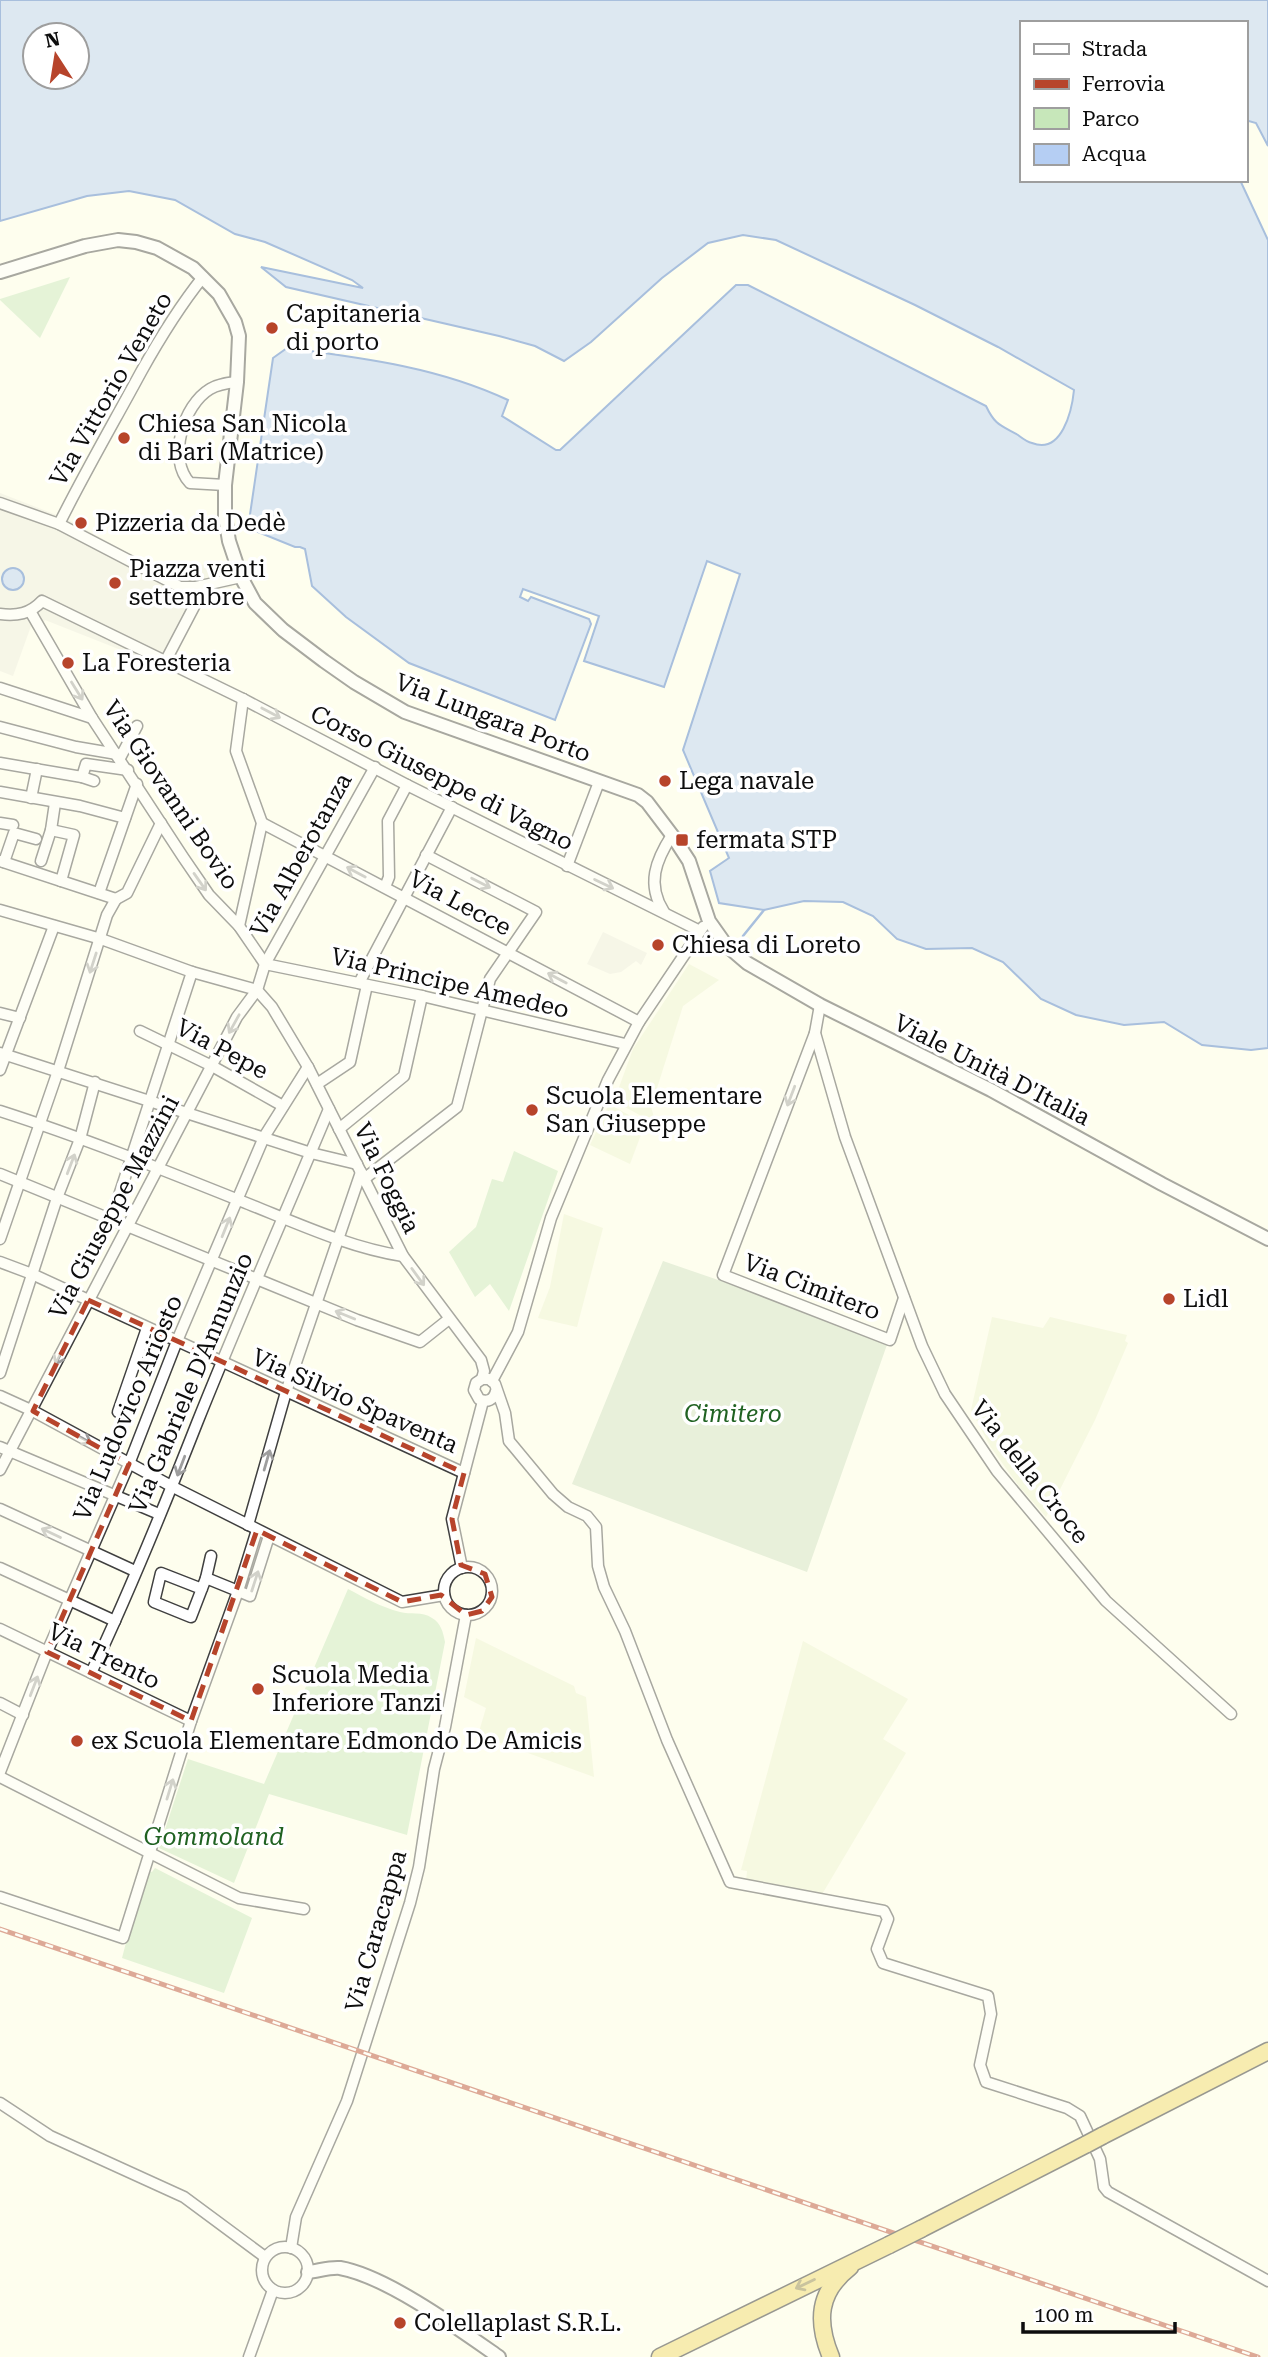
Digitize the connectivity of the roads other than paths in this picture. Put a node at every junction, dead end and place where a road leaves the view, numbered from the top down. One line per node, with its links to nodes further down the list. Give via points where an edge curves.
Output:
1 (0, 272): 2 (street, Via Lungara Porto, via 118,240 157,248)
2 (203, 277): 3 (street, Via Lungara Porto, via 235,322); 6 (street, Via Vittorio Veneto, via 153,349)
3 (237, 382): 4 (street, Via Lungara Porto); 4 (street, via 209,388 183,423 180,466 184,477 190,483)
4 (225, 485): 7 (street, Via Lungara Porto, via 229,541)
5 (0, 503): 6 (street)
6 (59, 524): 8 (street, via 180,587)
7 (241, 577): 8 (street); 24 (street, Via Lungara Porto, via 255,603 283,630 354,682 405,712)
8 (196, 587): 11 (street, via 197,601)
9 (30, 611): 10 (street); 11 (street, via 42,601); 14 (street, Via Giovanni Bovio, one-way to 14)
10 (0, 614)
11 (165, 662): 13 (street, Corso Giuseppe di Vagno)
12 (0, 688): 14 (street)
13 (243, 699): 19 (street, Corso Giuseppe di Vagno, one-way to 19); 34 (street, via 236,751)
14 (92, 718): 17 (street, Via Giovanni Bovio)
15 (137, 726): 17 (street)
16 (0, 727): 17 (street)
17 (118, 756): 21 (street, Via Giovanni Bovio)
18 (0, 763): 20 (street)
19 (375, 767): 26 (street, Corso Giuseppe di Vagno); 39 (street, Via Alberotanza)
20 (37, 769): 22 (street); 28 (street)
21 (128, 770): 22 (street, via 86,764); 25 (street, Via Giovanni Bovio)
22 (82, 777): 23 (street)
23 (94, 781)
24 (599, 782): 37 (street, Via Lungara Porto, via 638,795); 43 (street)
25 (137, 784): 31 (street); 33 (street, Via Giovanni Bovio)
26 (407, 785): 30 (street, Corso Giuseppe di Vagno); 45 (street, via 388,821)
27 (0, 792): 28 (street)
28 (31, 798): 29 (street)
29 (55, 803): 31 (street); 36 (street)
30 (452, 807): 40 (street); 43 (street, Corso Giuseppe di Vagno)
31 (125, 818): 46 (street)
32 (0, 823): 35 (street)
33 (161, 823): 48 (street, via 127,893); 52 (street, Via Giovanni Bovio, one-way to 52, via 209,895)
34 (262, 823): 39 (street, Via Lecce); 52 (street)
35 (13, 824)
36 (51, 830): 41 (street); 44 (street, via 74,835)
37 (673, 835): 50 (street, via 656,867 655,884); 53 (street, Via Lungara Porto, via 689,861)
38 (36, 839): 42 (street, via 14,833)
39 (326, 855): 45 (street, Via Lecce, one-way to 39); 56 (street, Via Alberotanza)
40 (426, 855): 47 (street); 55 (street, one-way to 55, via 536,912)
41 (41, 861)
42 (2, 862): 44 (street)
43 (567, 866): 50 (street, Corso Giuseppe di Vagno, one-way to 50)
44 (61, 881): 46 (street)
45 (385, 887): 47 (street, Via Lecce)
46 (99, 894): 48 (street)
47 (404, 898): 55 (street, Via Lecce); 58 (street)
48 (116, 899): 54 (street)
49 (0, 909): 51 (street)
50 (665, 914): 53 (street, Corso Giuseppe di Vagno)
51 (54, 926): 54 (street); 64 (street)
52 (239, 926): 56 (street, Via Giovanni Bovio)
53 (704, 926): 61 (street, Viale Unità D'Italia, via 747,963); 65 (street)
54 (101, 939): 57 (street); 74 (street, one-way to 74)
55 (508, 952): 62 (street, via 491,979); 65 (street, Via Lecce, one-way to 55)
56 (265, 964): 58 (street, Via Principe Amedeo); 59 (street, Via Giuseppe Mazzini)
57 (192, 972): 59 (street); 69 (street)
58 (363, 984): 60 (street, Via Principe Amedeo); 76 (street, via 350,1062)
59 (257, 990): 71 (street, Via Giuseppe Mazzini, one-way to 71); 72 (street, Via Foggia)
60 (422, 996): 62 (street, Via Principe Amedeo); 83 (street, via 404,1076)
61 (820, 1005): 67 (street, Via della Croce); 98 (street, Viale Unità D'Italia)
62 (483, 1010): 68 (street, Via Principe Amedeo); 89 (street, via 457,1107)
63 (0, 1013): 64 (street)
64 (20, 1018): 70 (street)
65 (639, 1022): 68 (street)
66 (140, 1031): 69 (street, Via Pepe)
67 (815, 1032): 105 (street, Via della Croce, via 845,1138); 105 (street, Via Cimitero, one-way to 105, via 723,1275 890,1340)
68 (625, 1044): 113 (street, via 551,1219 518,1332)
69 (168, 1045): 71 (street, Via Pepe); 77 (street)
70 (3, 1054): 73 (street); 74 (street)
71 (212, 1066): 78 (street, Via Pepe); 81 (street, Via Giuseppe Mazzini)
72 (308, 1066): 76 (street, Via Foggia); 78 (street, Via Ludovico Ariosto)
73 (0, 1070)
74 (58, 1070): 75 (street); 82 (street)
75 (95, 1082): 77 (street); 85 (street)
76 (317, 1084): 79 (street, Via Foggia)
77 (151, 1101): 81 (street); 87 (street)
78 (283, 1106): 84 (street, Via Ludovico Ariosto)
79 (329, 1109): 83 (street, Via Foggia); 86 (street, Via Gabriele D'Annunzio)
80 (0, 1111): 82 (street)
81 (186, 1113): 84 (street); 88 (street, Via Giuseppe Mazzini)
82 (40, 1124): 85 (street); 91 (street)
83 (340, 1129): 89 (street, Via Foggia)
84 (264, 1137): 86 (street); 93 (street, Via Ludovico Ariosto)
85 (80, 1139): 87 (street); 92 (street, one-way to 85)
86 (311, 1153): 89 (street); 94 (street, Via Gabriele D'Annunzio)
87 (130, 1159): 88 (street); 95 (street)
88 (158, 1169): 93 (street); 96 (street, Via Giuseppe Mazzini)
89 (361, 1172): 97 (street); 100 (street, Via Foggia)
90 (0, 1174): 91 (street)
91 (20, 1182): 92 (street); 99 (street)
92 (57, 1198): 95 (street); 103 (street)
93 (237, 1200): 94 (street); 101 (street, Via Ludovico Ariosto, one-way to 93)
94 (284, 1218): 97 (street); 104 (street, Via Gabriele D'Annunzio)
95 (111, 1220): 96 (street)
96 (128, 1227): 101 (street); 106 (street, Via Giuseppe Mazzini)
97 (339, 1238): 100 (street); 107 (street)
98 (1268, 1239)
99 (0, 1240)
100 (403, 1256): 108 (street, Via Foggia, one-way to 108)
101 (212, 1261): 104 (street); 110 (street, Via Ludovico Ariosto)
102 (0, 1262): 103 (street, Via Silvio Spaventa)
103 (32, 1274): 106 (street, Via Silvio Spaventa); 112 (street)
104 (257, 1279): 107 (street); 111 (street, Via Gabriele D'Annunzio)
105 (904, 1298): 144 (street, Via della Croce, via 945,1394 997,1472 1106,1601)
106 (88, 1300): 109 (street, Via Silvio Spaventa); 117 (street, Via Giuseppe Mazzini, one-way to 117)
107 (316, 1303): 108 (street, one-way to 107, via 420,1342); 114 (street)
108 (449, 1318): 113 (street, Via Foggia, via 481,1360)
109 (147, 1328): 110 (street, Via Silvio Spaventa); 118 (street)
110 (177, 1341): 111 (street, Via Silvio Spaventa); 120 (street, Via Ludovico Ariosto)
111 (222, 1363): 114 (street, Via Silvio Spaventa); 123 (street, Via Gabriele D'Annunzio, one-way to 123)
112 (0, 1373)
113 (490, 1384): 116 (street, via 490,1400); 116 (street, via 476,1384 476,1397); 157 (street, Via Foggia, via 505,1413 509,1441 516,1452 553,1494 596,1527 604,1587 730,1882 884,1912 888,1919 877,1949 883,1963 988,1996 991,2014 980,2065 986,2082 1080,2116 1100,2159 1108,2192)
114 (286, 1392): 122 (street, Via Silvio Spaventa); 127 (street, one-way to 114)
115 (0, 1396): 117 (street)
116 (483, 1401): 122 (street)
117 (33, 1411): 119 (street, Via Giuseppe Mazzini); 120 (street, one-way to 120)
118 (118, 1412)
119 (5, 1449): 121 (street, Via Giuseppe Mazzini); 124 (street)
120 (129, 1464): 123 (street); 124 (street, Via Ludovico Ariosto)
121 (0, 1470)
122 (464, 1473): 132 (street, via 452,1519)
123 (173, 1487): 126 (street, Via Gabriele D'Annunzio); 127 (street)
124 (115, 1495): 126 (street); 129 (street, Via Ludovico Ariosto)
125 (0, 1510): 129 (street, one-way to 125)
126 (159, 1514): 133 (street, Via Gabriele D'Annunzio)
127 (252, 1528): 128 (street); 135 (street)
128 (270, 1536): 135 (street, one-way to 128, via 250,1596); 136 (street, via 402,1602)
129 (91, 1551): 133 (street); 137 (street, Via Ludovico Ariosto)
130 (211, 1556): 134 (street)
131 (0, 1568): 137 (street)
132 (462, 1568): 136 (street, via 446,1581); 138 (street, via 478,1569 492,1589 482,1611)
133 (135, 1571): 139 (street, Via Gabriele D'Annunzio)
134 (204, 1584): 134 (street, via 191,1617 154,1602 161,1573); 135 (street)
135 (238, 1591): 146 (street)
136 (444, 1595): 138 (street, via 452,1609)
137 (70, 1601): 139 (street); 141 (street, Via Ludovico Ariosto)
138 (466, 1615): 154 (street, Via Caracappa, via 410,1903 346,2101 296,2217)
139 (116, 1621): 142 (street, Via Gabriele D'Annunzio)
140 (0, 1629): 141 (street, Via Trento)
141 (47, 1652): 142 (street, Via Trento); 145 (street, Via Ludovico Ariosto, one-way to 141)
142 (91, 1673): 146 (street, Via Trento)
143 (0, 1703): 145 (street)
144 (1231, 1714)
145 (23, 1715): 147 (street, Via Ludovico Ariosto)
146 (191, 1721): 148 (street, one-way to 146)
147 (0, 1774): 148 (street)
148 (150, 1854): 149 (street, via 123,1938); 150 (street, via 239,1898)
149 (0, 1896)
150 (303, 1909)
151 (1268, 2051): 153 (highway, bridge)
152 (0, 2104): 155 (street, via 50,2136 184,2197)
153 (889, 2245): 161 (highway, one-way to 161); 162 (highway, via 855,2264 829,2291 821,2312 822,2337)
154 (291, 2248): 155 (street, via 277,2248); 156 (street, via 304,2257)
155 (265, 2257): 158 (street, via 261,2272)
156 (308, 2272): 158 (street, via 296,2291); 160 (street, via 337,2268 365,2274)
157 (1268, 2281)
158 (273, 2290): 159 (street)
159 (249, 2357)
160 (499, 2357)
161 (660, 2357)
162 (831, 2357)

